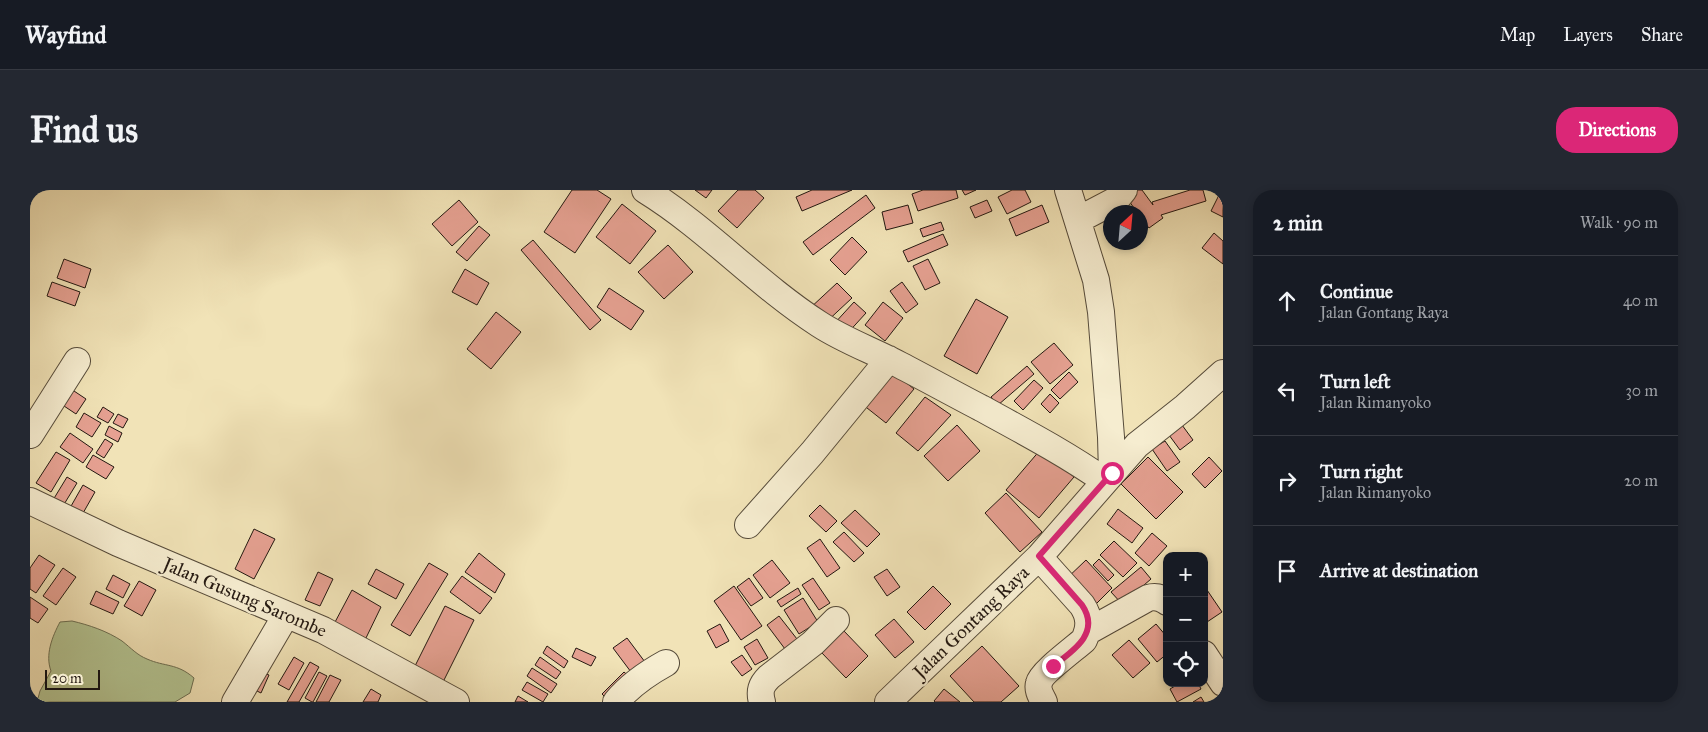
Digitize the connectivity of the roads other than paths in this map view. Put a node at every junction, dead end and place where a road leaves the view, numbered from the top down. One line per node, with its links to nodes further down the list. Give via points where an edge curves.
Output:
1 (645, 190): 5 (street, via 694,224 819,324)
2 (1068, 190): 4 (street)
3 (1124, 190): 4 (street, via 1116,200)
4 (1078, 220): 9 (street, via 1096,280 1101,312 1111,436)
5 (888, 359): 9 (street); 11 (street, via 812,453)
6 (77, 361): 8 (street)
7 (1223, 373): 9 (street, Jalan Gontang Raya, via 1138,445)
8 (30, 435)
9 (1109, 477): 12 (street, Jalan Gontang Raya)
10 (30, 501): 14 (street, Jalan Gusung Sarombe, via 118,543)
11 (748, 525)
12 (1039, 556): 16 (street, via 1087,612); 25 (street, Jalan Gontang Raya)
13 (1163, 600): 16 (street, via 1154,596 1148,598)
14 (286, 615): 20 (street, Jalan Gusung Sarombe, via 323,630); 21 (street)
15 (836, 620): 24 (street, via 813,643 769,677 761,689)
16 (1088, 632): 26 (street, via 1076,648 1043,675 1039,691)
17 (1208, 660): 19 (street)
18 (666, 663): 23 (street, via 645,674)
19 (1223, 682)
20 (416, 693): 22 (street, Jalan Gusung Sarombe)
21 (235, 702)
22 (456, 702)
23 (616, 702)
24 (762, 702)
25 (888, 702)
26 (1044, 702)

